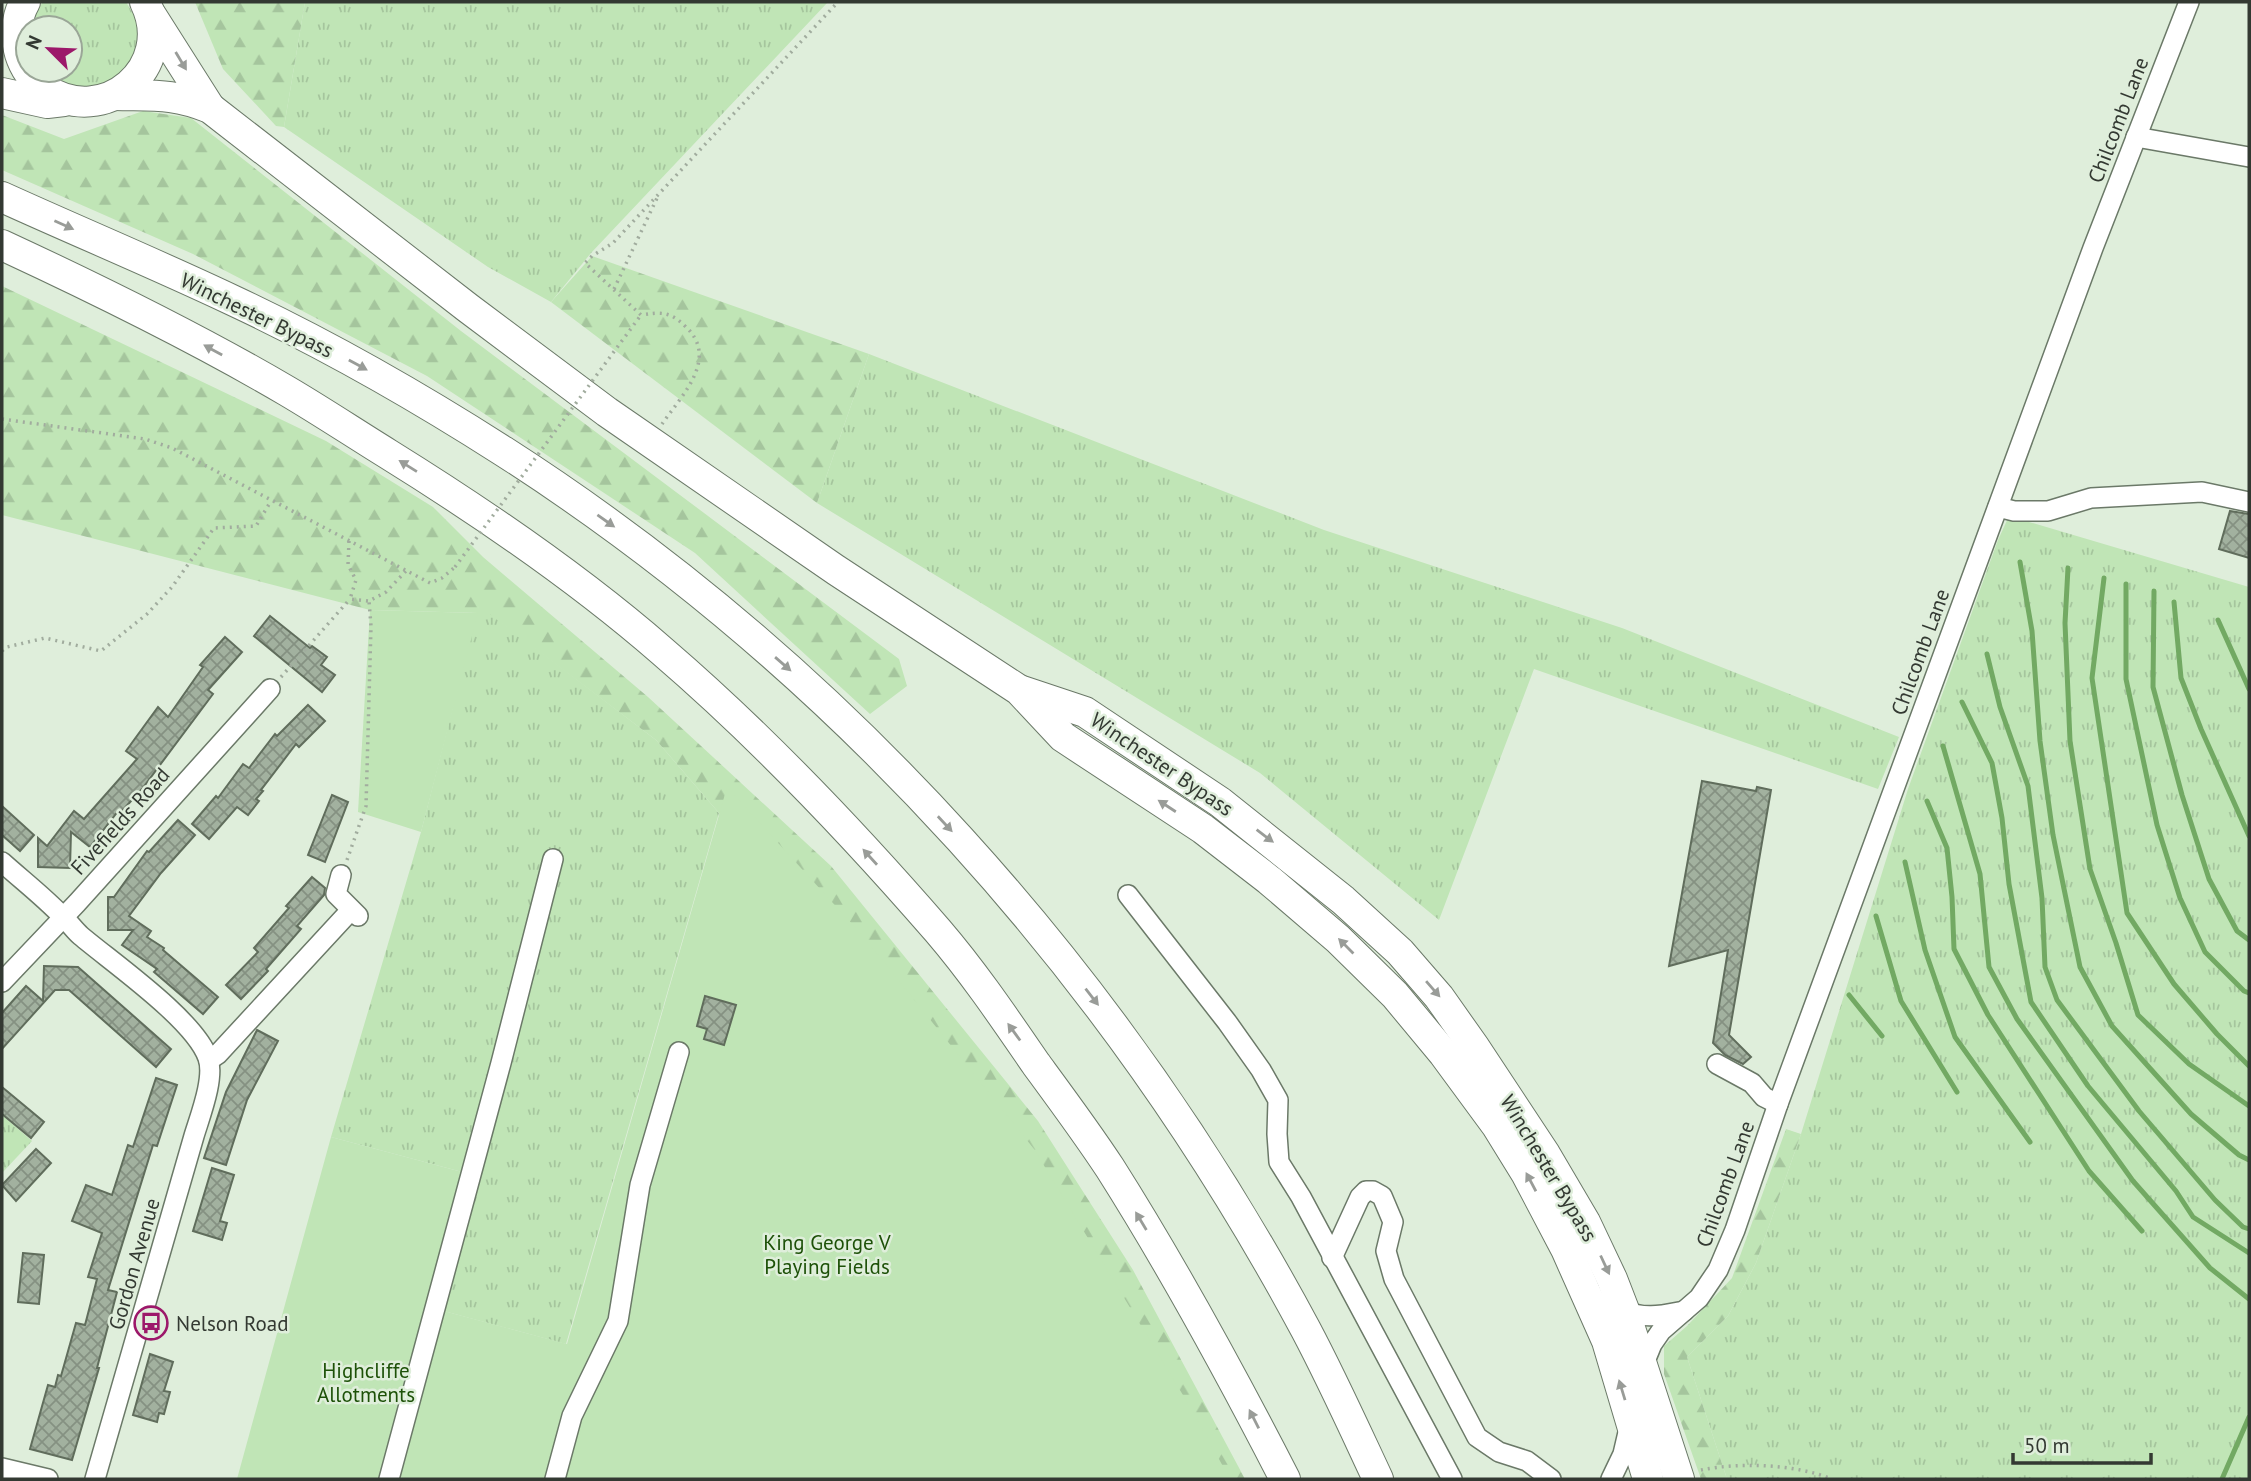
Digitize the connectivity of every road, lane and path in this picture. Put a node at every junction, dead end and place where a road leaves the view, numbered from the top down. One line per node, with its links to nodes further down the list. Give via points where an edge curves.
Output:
1 (14, 2): 6 (highway)
2 (25, 2): 9 (highway, via 18,23 21,58 41,86)
3 (838, 2): 13 (path)
4 (2189, 2): 11 (street, Chilcomb Lane)
5 (147, 5): 8 (highway, via 153,31 147,61 139,75); 10 (highway, one-way to 10)
6 (2, 9)
7 (2, 93): 9 (highway, via 47,103)
8 (116, 95): 9 (highway); 10 (highway, via 168,95)
9 (71, 101)
10 (210, 108): 29 (highway, via 607,412)
11 (2136, 137): 12 (street); 22 (street, Chilcomb Lane)
12 (2249, 157)
13 (660, 191): 16 (path); 16 (path, via 613,243 585,263)
14 (2, 197): 51 (highway, Winchester Bypass, one-way to 51, via 267,317 503,451 659,559 808,685 978,859 1101,1009 1243,1220 1308,1334)
15 (2, 245): 50 (highway, one-way to 15, via 1186,1295 1108,1166 1024,1047 940,934 826,809 693,679 613,611 466,503 219,353)
16 (614, 289): 17 (path)
17 (641, 315): 19 (path, via 663,312 677,319 699,345 701,360 692,381); 24 (path, bridge, via 454,567 430,583)
18 (2, 419): 20 (path, via 145,439 172,448)
19 (658, 429)
20 (271, 501): 23 (path); 27 (path, via 256,526 214,528 164,596 101,651 45,638)
21 (2249, 502): 22 (street, via 2202,492 2091,498 2048,511)
22 (1998, 507): 39 (street, Chilcomb Lane)
23 (349, 541): 24 (path); 25 (path, via 348,565 356,580)
24 (406, 571): 26 (path, via 386,592)
25 (351, 599): 26 (path); 28 (path)
26 (369, 601): 32 (path, via 366,806)
27 (2, 651)
28 (270, 689): 34 (street, Fivefields Road)
29 (1019, 690): 41 (highway, Winchester Bypass, one-way to 41, via 1085,712 1220,802 1400,952 1447,1007 1545,1154 1585,1222); 44 (highway, Winchester Bypass, one-way to 29, via 1607,1341 1526,1173 1497,1126 1395,995 1269,880 1203,829 1063,737)
30 (553, 859): 48 (street)
31 (2, 862): 34 (street)
32 (341, 875): 37 (street, via 336,894 355,913)
33 (1128, 895): 40 (street, via 1227,1022 1278,1100 1279,1162)
34 (63, 917): 35 (street, Fivefields Road); 37 (street, via 189,1028)
35 (2, 982)
36 (679, 1052): 49 (street, via 640,1185 618,1321 572,1416)
37 (209, 1060): 47 (street, Gordon Avenue, via 209,1082)
38 (1717, 1064): 39 (street)
39 (1778, 1104): 42 (street, Chilcomb Lane, via 1718,1270)
40 (1332, 1258): 52 (street); 53 (street, via 1360,1197 1366,1191 1381,1196 1393,1222 1386,1251 1395,1279 1477,1437 1499,1452 1527,1461)
41 (1624, 1310): 42 (street, via 1650,1317); 43 (highway, Winchester Bypass)
42 (1685, 1311): 43 (street, Chilcomb Lane, via 1661,1331)
43 (1643, 1366): 56 (highway, Winchester Bypass)
44 (1631, 1422): 54 (street); 55 (highway, Winchester Bypass)
45 (2, 1468): 46 (street)
46 (48, 1479)
47 (95, 1479)
48 (389, 1479)
49 (555, 1479)
50 (1285, 1479)
51 (1378, 1479)
52 (1452, 1479)
53 (1550, 1479)
54 (1612, 1479)
55 (1648, 1479)
56 (1679, 1479): 57 (path, via 1723,1466 1806,1470)
57 (1832, 1479)

